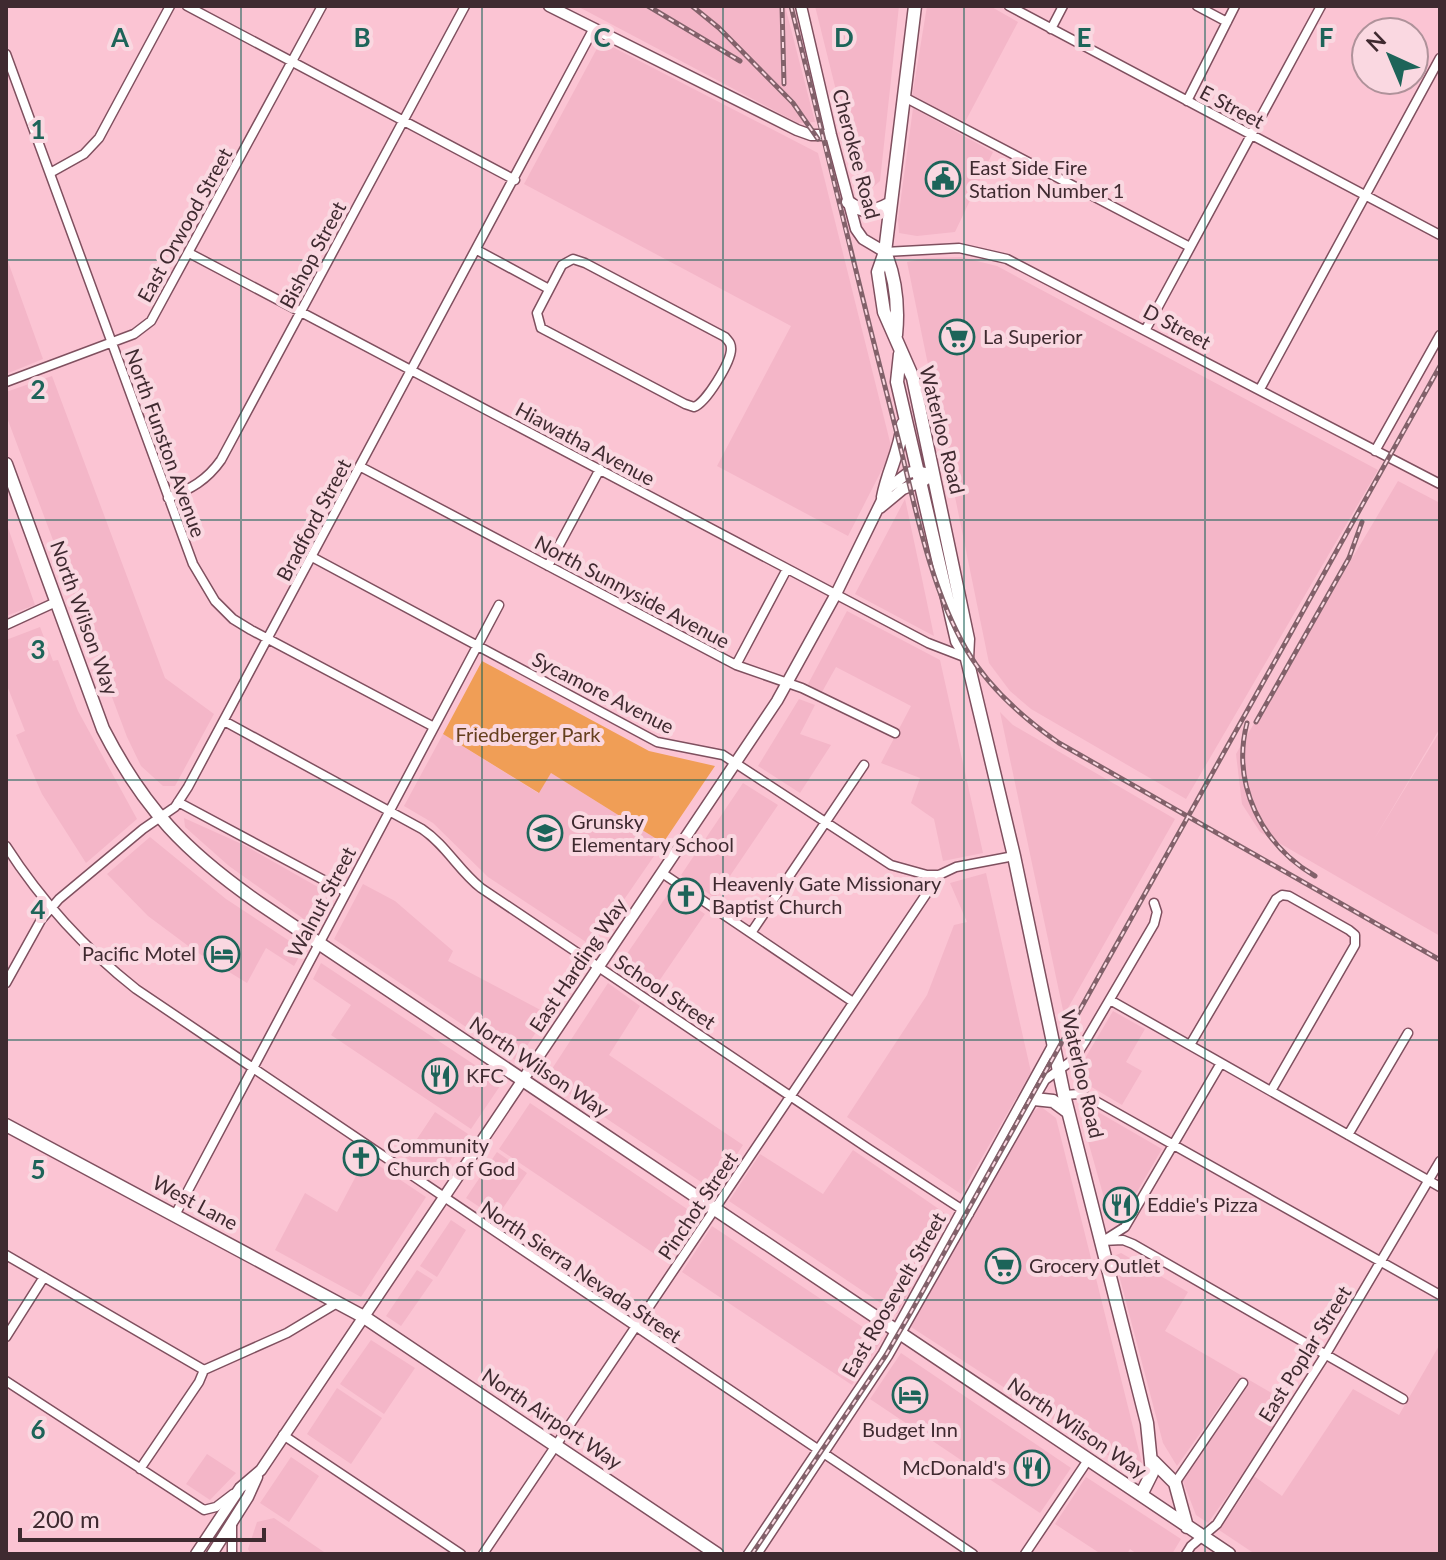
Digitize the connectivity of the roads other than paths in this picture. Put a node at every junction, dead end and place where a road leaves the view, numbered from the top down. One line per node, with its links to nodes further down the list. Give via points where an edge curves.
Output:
1 (170, 6): 24 (street, via 99,138 84,154)
2 (187, 6): 18 (street)
3 (322, 6): 18 (street, East Orwood Street)
4 (465, 6): 21 (street, Bishop Street)
5 (549, 6): 14 (street)
6 (801, 6): 22 (street, Cherokee Road)
7 (915, 6): 19 (main road, Waterloo Road)
8 (1009, 6): 15 (street, E Street)
9 (1063, 6): 15 (street)
10 (1197, 6): 13 (street)
11 (1235, 6): 13 (street)
12 (1321, 6): 23 (street)
13 (1227, 22): 20 (street)
14 (594, 28): 22 (street, via 797,130); 25 (street, Bradford Street)
15 (1051, 29): 20 (street, E Street)
16 (6, 54): 24 (street, North Funston Avenue)
17 (1440, 58): 26 (street)
18 (291, 62): 21 (street); 33 (street, East Orwood Street)
19 (904, 97): 28 (main road, Waterloo Road); 30 (street)
20 (1187, 101): 23 (street, E Street)
21 (403, 122): 25 (street); 35 (street, Bishop Street)
22 (831, 135): 27 (street, Cherokee Road)
23 (1251, 135): 26 (street, E Street); 30 (street)
24 (50, 173): 38 (street, North Funston Avenue)
25 (515, 180): 31 (street, Bradford Street)
26 (1365, 195): 29 (street, E Street); 42 (street)
27 (848, 202): 28 (main road, via 865,211); 32 (street, Cherokee Road, via 863,239)
28 (889, 204): 32 (main road, Waterloo Road)
29 (1440, 235)
30 (1190, 247): 36 (street)
31 (477, 250): 34 (street); 40 (street, Bradford Street)
32 (885, 252): 36 (street, D Street, via 986,252); 39 (main road, Waterloo Road, via 878,272 884,312)
33 (189, 253): 35 (street, Hiawatha Avenue); 38 (street, East Orwood Street, via 151,321)
34 (549, 289): 34 (street, via 537,313 541,328 694,407 702,404 731,349 725,337 573,259 565,262)
35 (301, 311): 40 (street, Hiawatha Avenue); 51 (street, Bishop Street, via 212,473)
36 (1146, 329): 42 (street, D Street)
37 (1440, 335): 44 (street)
38 (111, 343): 41 (street, East Orwood Street); 51 (street, North Funston Avenue)
39 (900, 354): 43 (main road, Waterloo Road, via 897,382); 48 (main road, Waterloo Road, via 913,378)
40 (412, 370): 46 (street, Bradford Street); 47 (street, Hiawatha Avenue)
41 (6, 382)
42 (1260, 389): 44 (street, D Street)
43 (904, 413): 49 (main road, Waterloo Road); 52 (main road, via 901,446)
44 (1375, 451): 50 (street, D Street)
45 (6, 464): 57 (main road, North Wilson Way)
46 (361, 467): 53 (street, Bradford Street); 54 (street, North Sunnyside Avenue)
47 (600, 469): 54 (street); 55 (street, Hiawatha Avenue)
48 (934, 475): 49 (street); 62 (main road, Waterloo Road, via 968,639)
49 (918, 477): 52 (street, East Harding Way, via 894,482); 62 (main road, Waterloo Road, via 957,641)
50 (1440, 484)
51 (168, 498): 60 (street, North Funston Avenue, via 193,564 215,601)
52 (881, 502): 56 (street, East Harding Way)
53 (312, 557): 60 (street, Bradford Street); 61 (street, Sycamore Avenue)
54 (548, 566): 63 (street, North Sunnyside Avenue)
55 (787, 569): 56 (street, Hiawatha Avenue); 63 (street)
56 (836, 594): 62 (street, Hiawatha Avenue); 64 (street, East Harding Way)
57 (56, 602): 59 (street); 72 (main road, North Wilson Way, via 103,729)
58 (499, 605): 61 (street, Walnut Street)
59 (6, 625)
60 (267, 639): 65 (street, Bradford Street); 66 (street, North Funston Avenue)
61 (477, 646): 66 (street, Walnut Street); 68 (street, Sycamore Avenue, via 657,742)
62 (967, 659): 75 (main road, Waterloo Road)
63 (736, 665): 64 (street, North Sunnyside Avenue)
64 (788, 684): 67 (street, North Sunnyside Avenue); 68 (street, East Harding Way)
65 (224, 721): 70 (street, Bradford Street); 71 (street, School Street)
66 (434, 727): 71 (street, Walnut Street)
67 (895, 733)
68 (736, 763): 73 (street, Sycamore Avenue); 76 (street, East Harding Way)
69 (864, 765): 73 (street)
70 (178, 802): 72 (street, Bradford Street); 78 (street)
71 (390, 811): 78 (street, Walnut Street); 83 (street, School Street, via 431,835 481,888)
72 (159, 818): 80 (street, Bradford Street); 82 (main road, North Wilson Way, via 213,871)
73 (825, 823): 77 (street, Sycamore Avenue, via 891,865); 81 (street)
74 (6, 846): 80 (street, North Sierra Nevada Street)
75 (1014, 856): 77 (street, Sycamore Avenue); 88 (main road, Waterloo Road)
76 (662, 873): 81 (street); 83 (street, East Harding Way)
77 (939, 875): 86 (street, Pinchot Street)
78 (346, 892): 82 (street, Walnut Street)
79 (1154, 903): 85 (street, East Roosevelt Street, via 1154,924)
80 (51, 908): 84 (street, Bradford Street); 91 (street, North Sierra Nevada Street, via 110,969)
81 (751, 933): 86 (street)
82 (318, 943): 91 (street, Walnut Street); 93 (main road, North Wilson Way)
83 (599, 967): 93 (street, East Harding Way); 96 (street, School Street)
84 (6, 983)
85 (1110, 1000): 89 (street); 92 (street, East Roosevelt Street, via 1074,1059)
86 (853, 1002): 96 (street, Pinchot Street)
87 (1408, 1033): 100 (street)
88 (1054, 1043): 92 (main road, Waterloo Road); 107 (street, East Roosevelt Street)
89 (1190, 1045): 90 (street); 94 (street, via 1276,899 1289,896 1349,930 1355,945)
90 (1221, 1063): 94 (street); 101 (street)
91 (251, 1068): 105 (street, North Sierra Nevada Street); 108 (street, Walnut Street)
92 (1058, 1070): 95 (main road, Waterloo Road); 97 (street, East Roosevelt Street)
93 (523, 1081): 105 (street, East Harding Way); 106 (main road, North Wilson Way)
94 (1271, 1091): 100 (street)
95 (1064, 1095): 98 (main road, Waterloo Road); 101 (street, via 1092,1099)
96 (790, 1096): 106 (street, Pinchot Street); 107 (street, School Street)
97 (1034, 1099): 98 (main road, via 1053,1101); 107 (street, East Roosevelt Street)
98 (1068, 1112): 109 (main road, Waterloo Road)
99 (6, 1125): 108 (main road, West Lane)
100 (1348, 1135): 103 (street)
101 (1174, 1144): 109 (street, via 1125,1227); 111 (street)
102 (1440, 1161): 103 (street, East Poplar Street)
103 (1429, 1181): 104 (street); 111 (street, East Poplar Street)
104 (1440, 1187)
105 (444, 1198): 115 (street, East Harding Way); 116 (street, North Sierra Nevada Street)
106 (714, 1209): 116 (street, Pinchot Street); 117 (main road, North Wilson Way)
107 (965, 1211): 117 (street, East Roosevelt Street)
108 (175, 1215): 114 (main road, West Lane)
109 (1102, 1241): 119 (street, via 1133,1244); 128 (main road, Waterloo Road)
110 (6, 1255): 112 (street)
111 (1381, 1262): 113 (street); 119 (street, East Poplar Street)
112 (44, 1277): 118 (street); 120 (street)
113 (1440, 1295)
114 (337, 1303): 115 (main road, West Lane); 120 (street, via 287,1333)
115 (364, 1317): 124 (street, East Harding Way); 125 (main road, North Airport Way)
116 (635, 1328): 125 (street, Pinchot Street); 126 (street, North Sierra Nevada Street)
117 (898, 1332): 126 (street, East Roosevelt Street); 127 (main road, North Wilson Way)
118 (6, 1337)
119 (1326, 1354): 123 (street); 136 (street, East Poplar Street, via 1217,1524)
120 (204, 1370): 129 (street)
121 (6, 1381): 129 (street)
122 (1243, 1383): 131 (street)
123 (1403, 1399)
124 (283, 1435): 130 (street, East Harding Way); 140 (street)
125 (556, 1446): 141 (street, Pinchot Street); 142 (main road, North Airport Way)
126 (820, 1452): 143 (street, East Roosevelt Street); 144 (street, East Roosevelt Street); 145 (street, North Sierra Nevada Street)
127 (1088, 1460): 133 (main road, North Wilson Way); 146 (street)
128 (1153, 1461): 131 (main road); 133 (main road, Waterloo Road)
129 (140, 1469): 132 (street, via 204,1510)
130 (260, 1470): 132 (street, East Harding Way); 134 (street, East Harding Way)
131 (1175, 1483): 135 (main road)
132 (240, 1488): 137 (street, East Harding Way)
133 (1141, 1495): 135 (main road, North Wilson Way)
134 (232, 1524): 138 (street, East Harding Way); 139 (street)
135 (1187, 1527): 136 (main road, North Wilson Way)
136 (1203, 1537): 147 (street, East Poplar Street); 148 (main road, North Wilson Way)
137 (196, 1554)
138 (212, 1554)
139 (232, 1554)
140 (461, 1554)
141 (483, 1554)
142 (717, 1554)
143 (748, 1554)
144 (757, 1554)
145 (973, 1554)
146 (1025, 1554)
147 (1186, 1554)
148 (1229, 1554)

